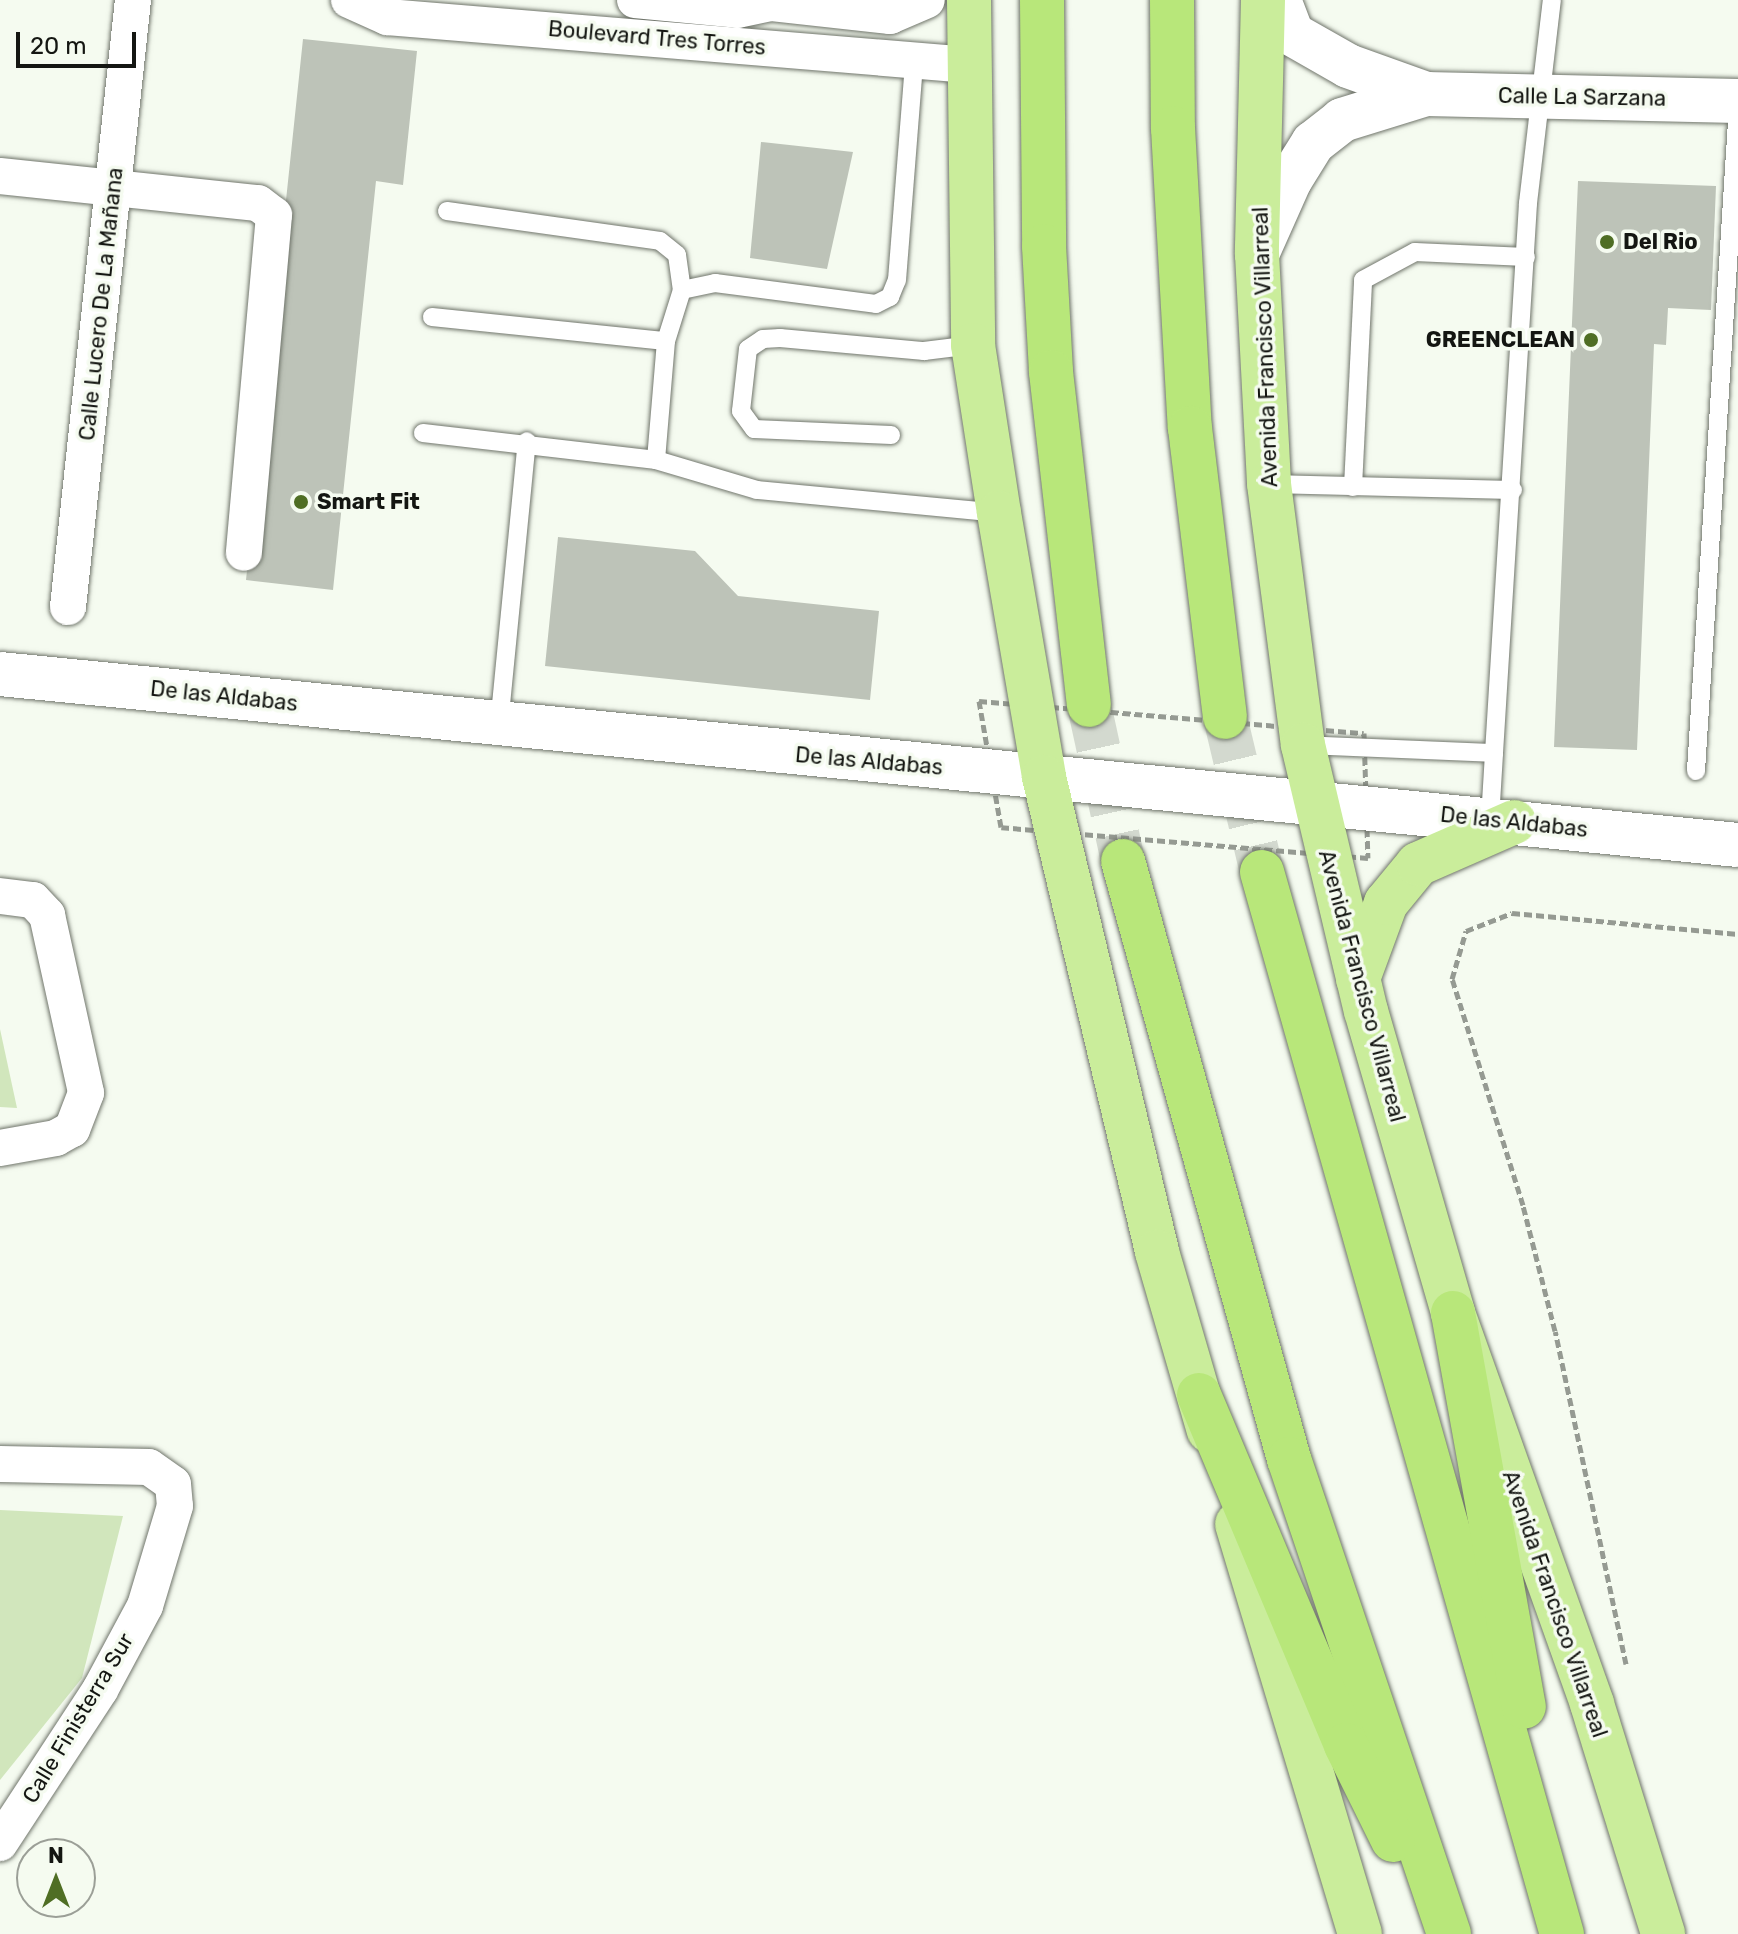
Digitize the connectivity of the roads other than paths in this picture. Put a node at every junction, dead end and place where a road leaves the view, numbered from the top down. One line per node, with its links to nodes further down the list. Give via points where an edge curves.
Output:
1 (133, 0): 18 (street, Calle Lucero De La Mañana)
2 (349, 0): 11 (street, Boulevard Tres Torres, via 387,17)
3 (635, 0): 11 (street)
4 (927, 0): 11 (street, via 890,16 772,3)
5 (969, 0): 13 (main road)
6 (1042, 0): 37 (highway, via 1051,372)
7 (1172, 0): 38 (highway, via 1173,128 1190,428)
8 (1263, 0): 20 (main road, Avenida Francisco Villarreal)
9 (1279, 0): 14 (street, Calle La Sarzana, via 1292,34 1348,66)
10 (1552, 0): 15 (lane)
11 (736, 27): 12 (street, Boulevard Tres Torres)
12 (914, 63): 13 (street, Boulevard Tres Torres); 22 (lane, via 897,280 890,297 876,304 715,283)
13 (969, 65): 25 (main road)
14 (1426, 94): 15 (street, Calle La Sarzana); 20 (street, Calle La Sarzana, via 1342,120 1313,143)
15 (1537, 96): 16 (street, Calle La Sarzana); 21 (lane)
16 (1738, 104): 42 (lane)
17 (0, 176): 18 (street)
18 (114, 188): 34 (street, via 258,203 274,215); 35 (street, Calle Lucero De La Mañana)
19 (447, 211): 22 (lane, via 660,241 677,255)
20 (1257, 254): 30 (main road, Avenida Francisco Villarreal)
21 (1526, 257): 31 (lane, via 1415,252 1363,280); 32 (lane)
22 (682, 290): 24 (lane)
23 (432, 317): 24 (lane)
24 (666, 341): 29 (lane)
25 (973, 345): 27 (lane, via 924,351 780,338 748,349 741,411 754,429); 33 (main road)
26 (423, 433): 28 (lane)
27 (891, 435)
28 (527, 441): 29 (lane); 39 (lane)
29 (656, 460): 33 (lane, via 757,490)
30 (1269, 484): 31 (lane); 40 (main road, Avenida Francisco Villarreal)
31 (1353, 487): 32 (lane)
32 (1513, 490): 41 (lane)
33 (999, 513): 43 (main road)
34 (244, 553)
35 (68, 607)
36 (0, 674): 39 (street, De las Aldabas)
37 (1089, 705)
38 (1225, 717)
39 (499, 727): 43 (street, De las Aldabas)
40 (1302, 736): 41 (lane); 44 (main road, Avenida Francisco Villarreal)
41 (1494, 753): 45 (lane)
42 (1696, 771)
43 (1044, 777): 44 (street, De las Aldabas); 53 (main road, via 1157,1252)
44 (1315, 801): 45 (street, De las Aldabas); 50 (main road, Avenida Francisco Villarreal, via 1348,857)
45 (1502, 821): 46 (street, De las Aldabas); 50 (main road, via 1418,864 1386,903)
46 (1738, 845)
47 (1123, 861): 58 (highway, via 1289,1459)
48 (1262, 872): 59 (highway)
49 (0, 896): 51 (street, via 33,900 47,915 85,1073 79,1120 56,1138)
50 (1358, 979): 52 (main road, Avenida Francisco Villarreal)
51 (0, 1148)
52 (1453, 1313): 59 (highway); 60 (main road, Avenida Francisco Villarreal, via 1592,1704)
53 (1199, 1395): 56 (main road); 57 (highway, via 1346,1745)
54 (0, 1464): 55 (street, Calle Finisterra Sur, via 149,1467 173,1484 175,1506 145,1606 100,1690)
55 (0, 1843)
56 (1360, 1934)
57 (1440, 1934)
58 (1449, 1934)
59 (1563, 1934)
60 (1663, 1934)

